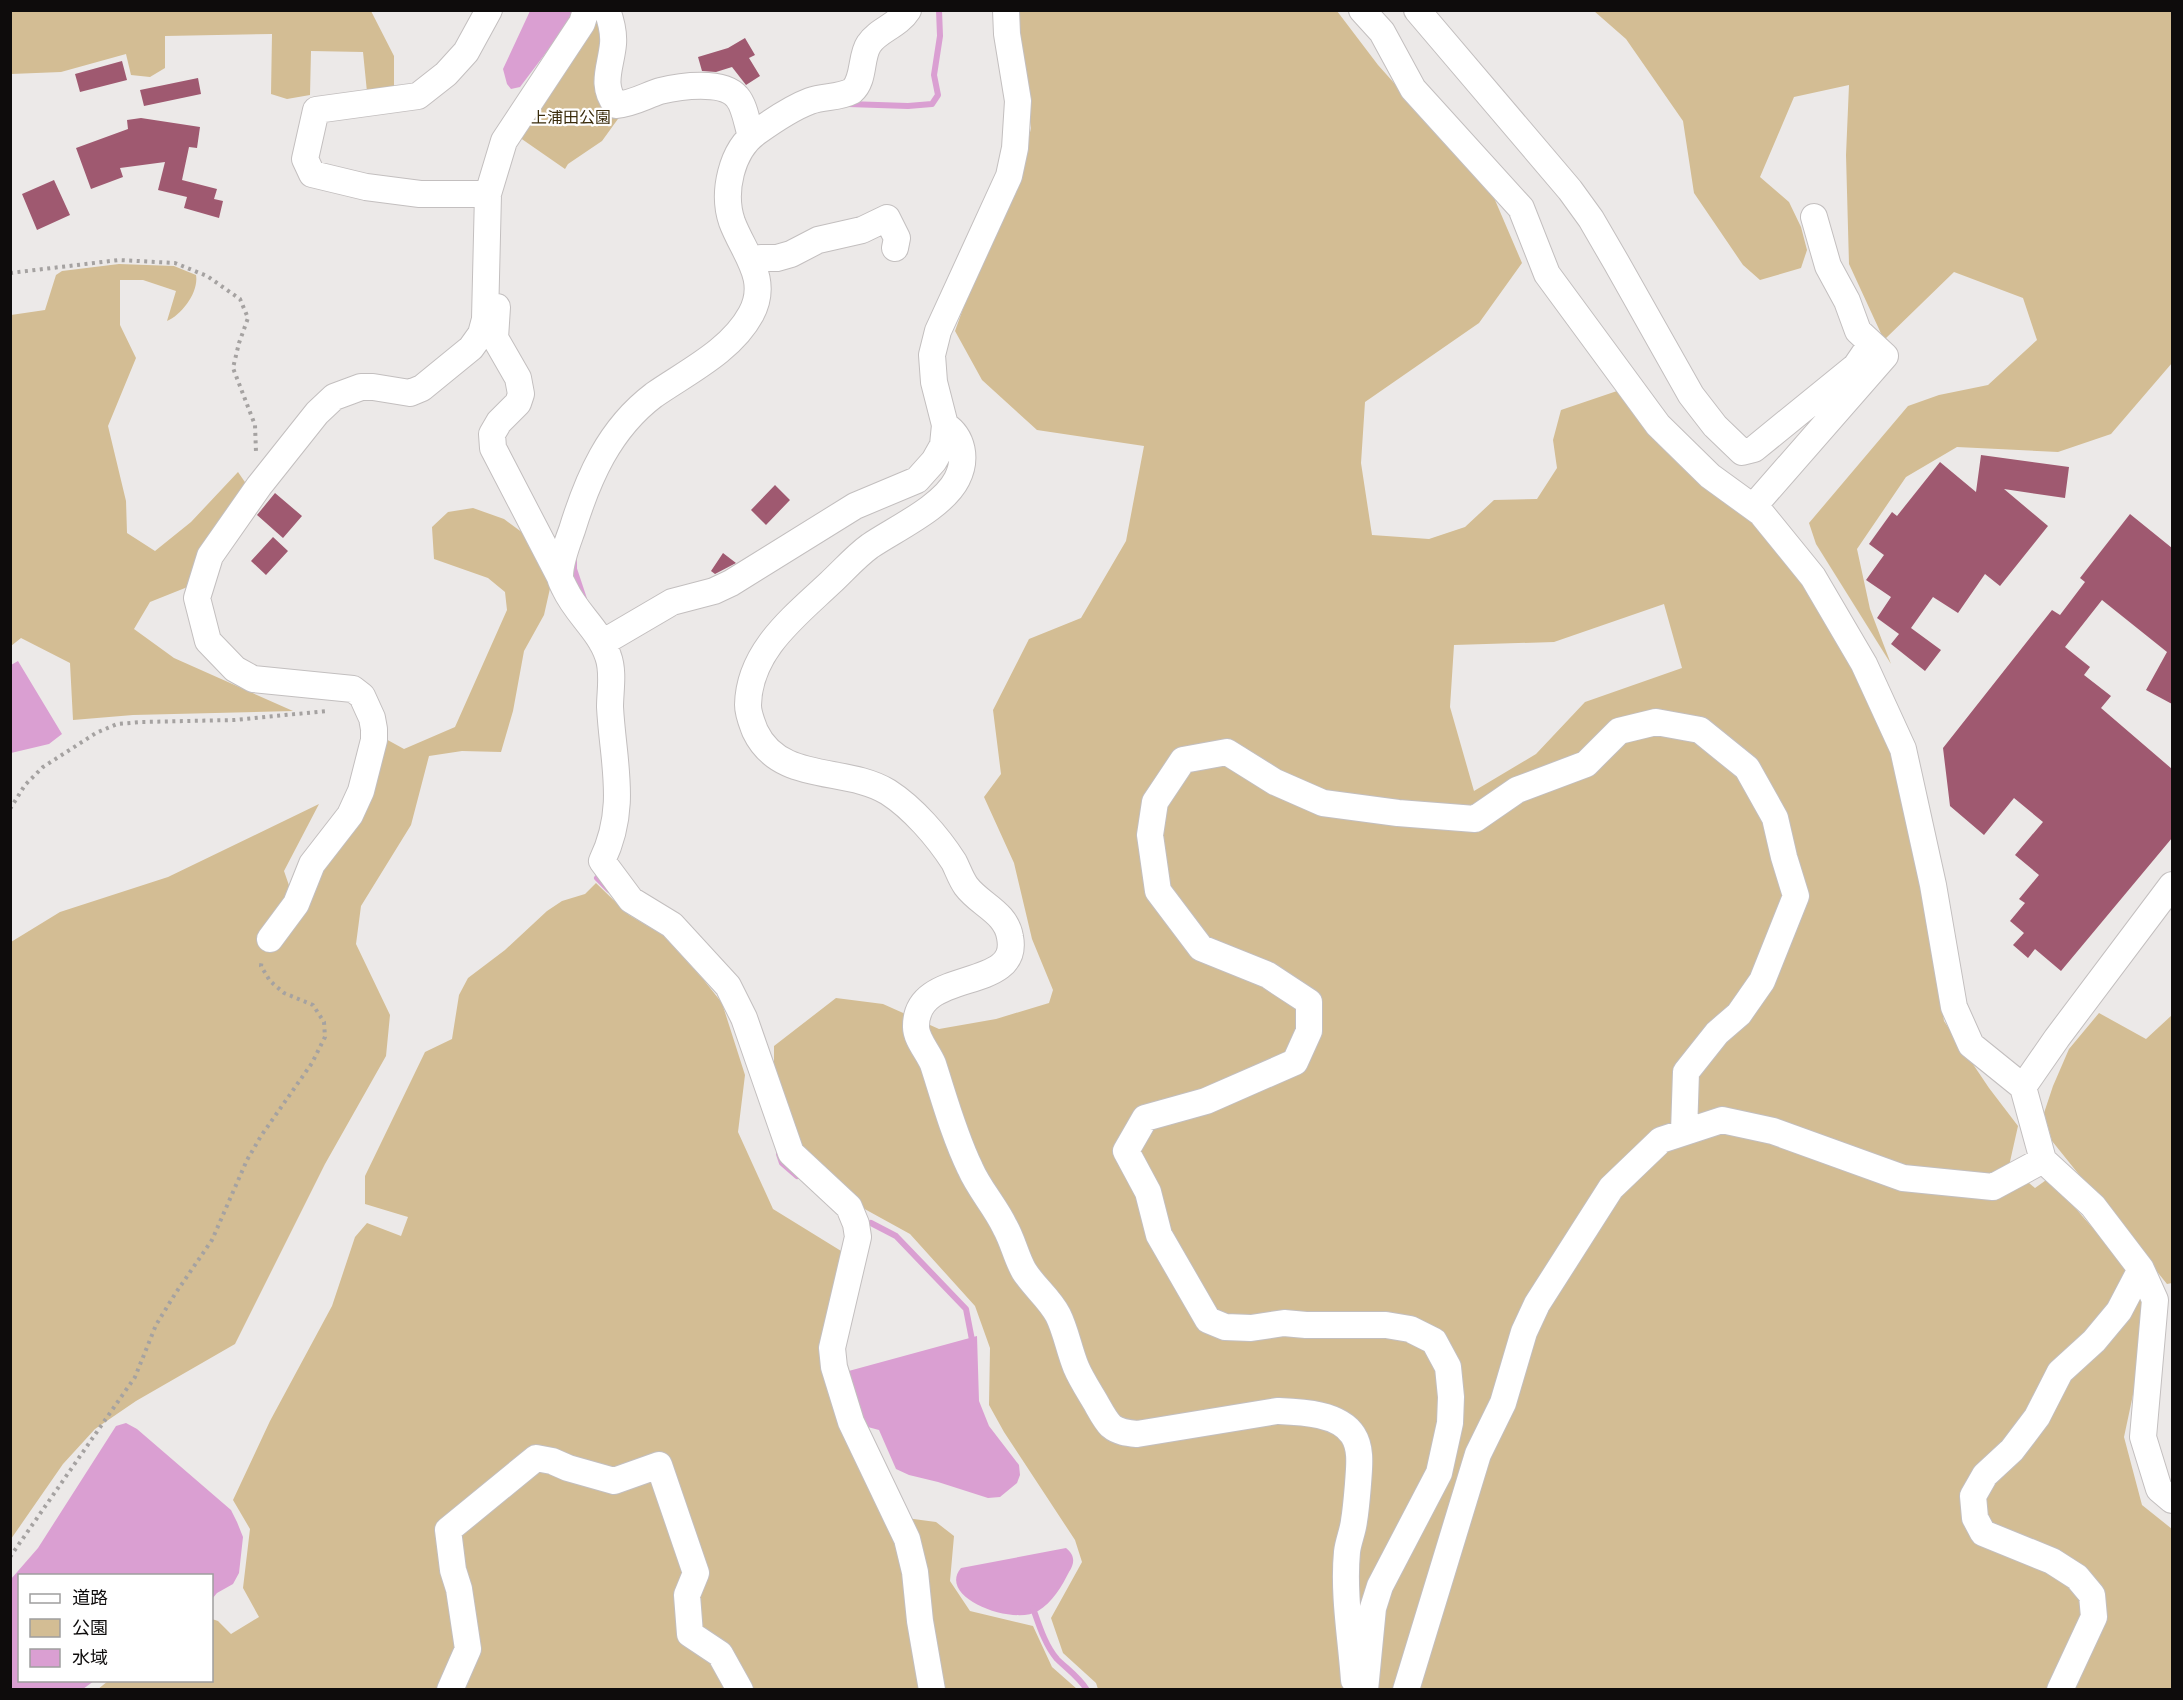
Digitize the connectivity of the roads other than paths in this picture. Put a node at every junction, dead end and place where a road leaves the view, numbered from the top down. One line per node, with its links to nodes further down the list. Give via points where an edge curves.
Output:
1 (489, 10): 9 (street, via 466,52 418,96 316,110 305,159 312,174 366,187 420,194)
2 (586, 10): 9 (street, via 582,23 504,141)
3 (608, 10): 8 (street, via 613,44 606,81 616,105 628,105 688,86 719,87 730,90 739,99)
4 (908, 10): 8 (street, via 902,20 867,46 852,91 809,101)
5 (1006, 10): 15 (street, via 1018,101 1015,148 1009,176 938,331 932,355 934,382)
6 (1362, 10): 16 (street, via 1382,32 1413,89 1521,208 1547,274 1658,425 1710,476)
7 (1417, 10): 14 (street, via 1570,190 1591,219 1690,395 1714,426 1742,452 1754,449 1856,366)
8 (751, 136): 12 (street, via 736,159 729,198 731,219)
9 (488, 194): 13 (street)
10 (1814, 217): 14 (street, via 1828,266 1858,331)
11 (895, 248): 12 (street, via 897,238 887,218 862,230 818,240 791,254)
12 (757, 260): 17 (street, via 759,290 744,325 729,342 636,409 604,448 583,494)
13 (485, 274): 17 (street, via 494,274 495,338 518,378 521,394 492,434 493,448); 20 (street, via 485,319 471,348 422,388 410,393 362,387 334,397 259,486 210,556 197,598 208,641 235,669 252,678 353,689 362,696 374,729 361,791 350,815 312,864 296,904)
14 (1871, 344): 16 (street, via 1885,356)
15 (945, 424): 18 (street, via 943,445 917,480 846,511 731,583 672,602); 30 (street, via 955,431 962,446 957,480 912,522 868,547 777,634 755,670 748,708 752,724 759,739 778,758 801,769 877,786 891,794 937,839 968,890 1003,919 1009,930 1011,952 1007,961 999,969 932,995 918,1014 916,1027 968,1165 1003,1221 1026,1274 1060,1319 1076,1368 1110,1425 1137,1434 1286,1411 1331,1419 1345,1425 1354,1435 1359,1449 1359,1473 1347,1551 1347,1585)
16 (1753, 507): 21 (street, via 1813,577 1864,664 1903,749 1933,885 1954,1007 1971,1046)
17 (560, 577): 18 (street, via 572,603)
18 (609, 640): 29 (street, via 610,706 618,776 611,836 602,861 631,900 672,925 728,986 744,1018 791,1153 849,1207 858,1237 832,1348 834,1366 852,1422 907,1539)
19 (2172, 885): 21 (street)
20 (270, 939)
21 (2023, 1087): 23 (street)
22 (1684, 1132): 23 (street, via 1722,1120 1773,1131 1903,1178 1993,1186); 31 (street, via 1686,1072 1717,1032 1739,1014 1762,981 1796,896 1776,818 1747,768 1700,730 1656,722 1619,731 1586,764 1516,790 1475,819 1323,803 1275,782 1227,752 1183,760 1155,802 1150,835 1158,891 1201,948 1268,975 1309,1002 1309,1031 1295,1062 1206,1101 1145,1118 1126,1151 1148,1192 1159,1235 1208,1320 1225,1327 1284,1323 1410,1329 1434,1341 1448,1367 1450,1423 1439,1473 1380,1586 1373,1608); 32 (street, via 1661,1140 1611,1188 1537,1304 1524,1332 1503,1403 1478,1454)
23 (2043, 1160): 24 (street, via 2093,1206)
24 (2141, 1269): 25 (street); 33 (street, via 2119,1311 2060,1372 2037,1417 2012,1450 1984,1475 1973,1496 1975,1518 1983,1533 2077,1576 2092,1595 2094,1617)
25 (2164, 1298): 26 (street, via 2142,1437 2159,1489)
26 (2172, 1500)
27 (450, 1689): 28 (street, via 468,1649 448,1530 536,1458 614,1481 659,1465 696,1573 687,1595 690,1634 720,1654)
28 (740, 1689)
29 (932, 1689)
30 (1355, 1689)
31 (1365, 1689)
32 (1406, 1689)
33 (2060, 1689)

